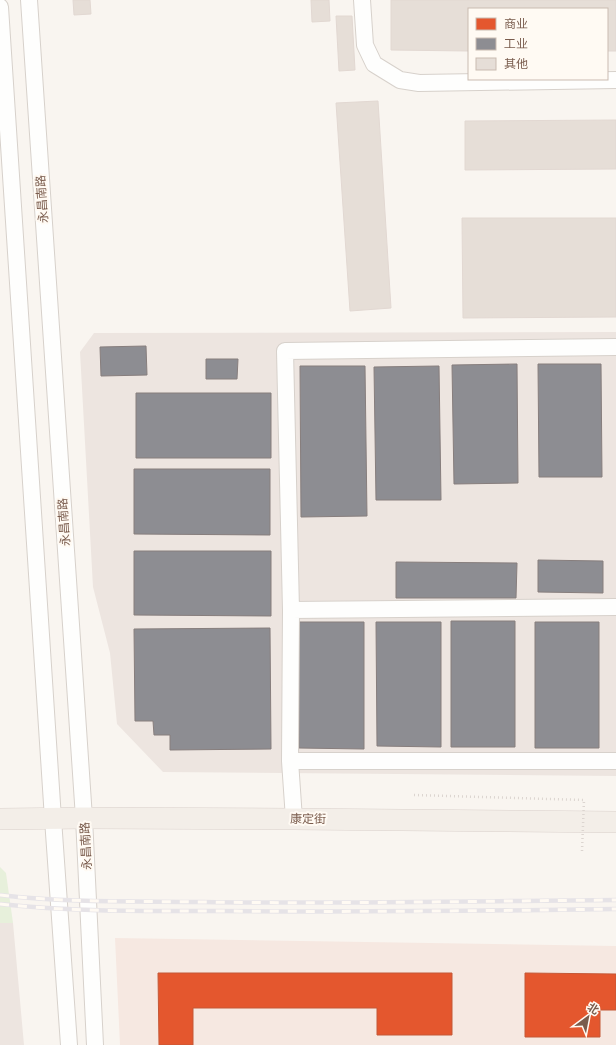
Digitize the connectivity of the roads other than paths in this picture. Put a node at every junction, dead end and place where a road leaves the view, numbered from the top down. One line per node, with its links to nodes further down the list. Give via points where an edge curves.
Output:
1 (29, 0): 10 (street, 永昌南路)
2 (362, 0): 4 (street, via 365,45 374,64 400,80 419,83)
3 (0, 7): 12 (street)
4 (616, 80)
5 (616, 347): 7 (street, via 285,351)
6 (616, 607): 7 (street)
7 (291, 610): 8 (street)
8 (290, 761): 9 (street); 13 (street)
9 (616, 761)
10 (84, 818): 12 (main road, 康定街); 13 (main road, 康定街); 16 (street, 永昌南路)
11 (0, 819): 12 (main road, 康定街)
12 (53, 819): 15 (street)
13 (294, 819): 14 (main road, 康定街)
14 (616, 822)
15 (69, 1045)
16 (95, 1045)

